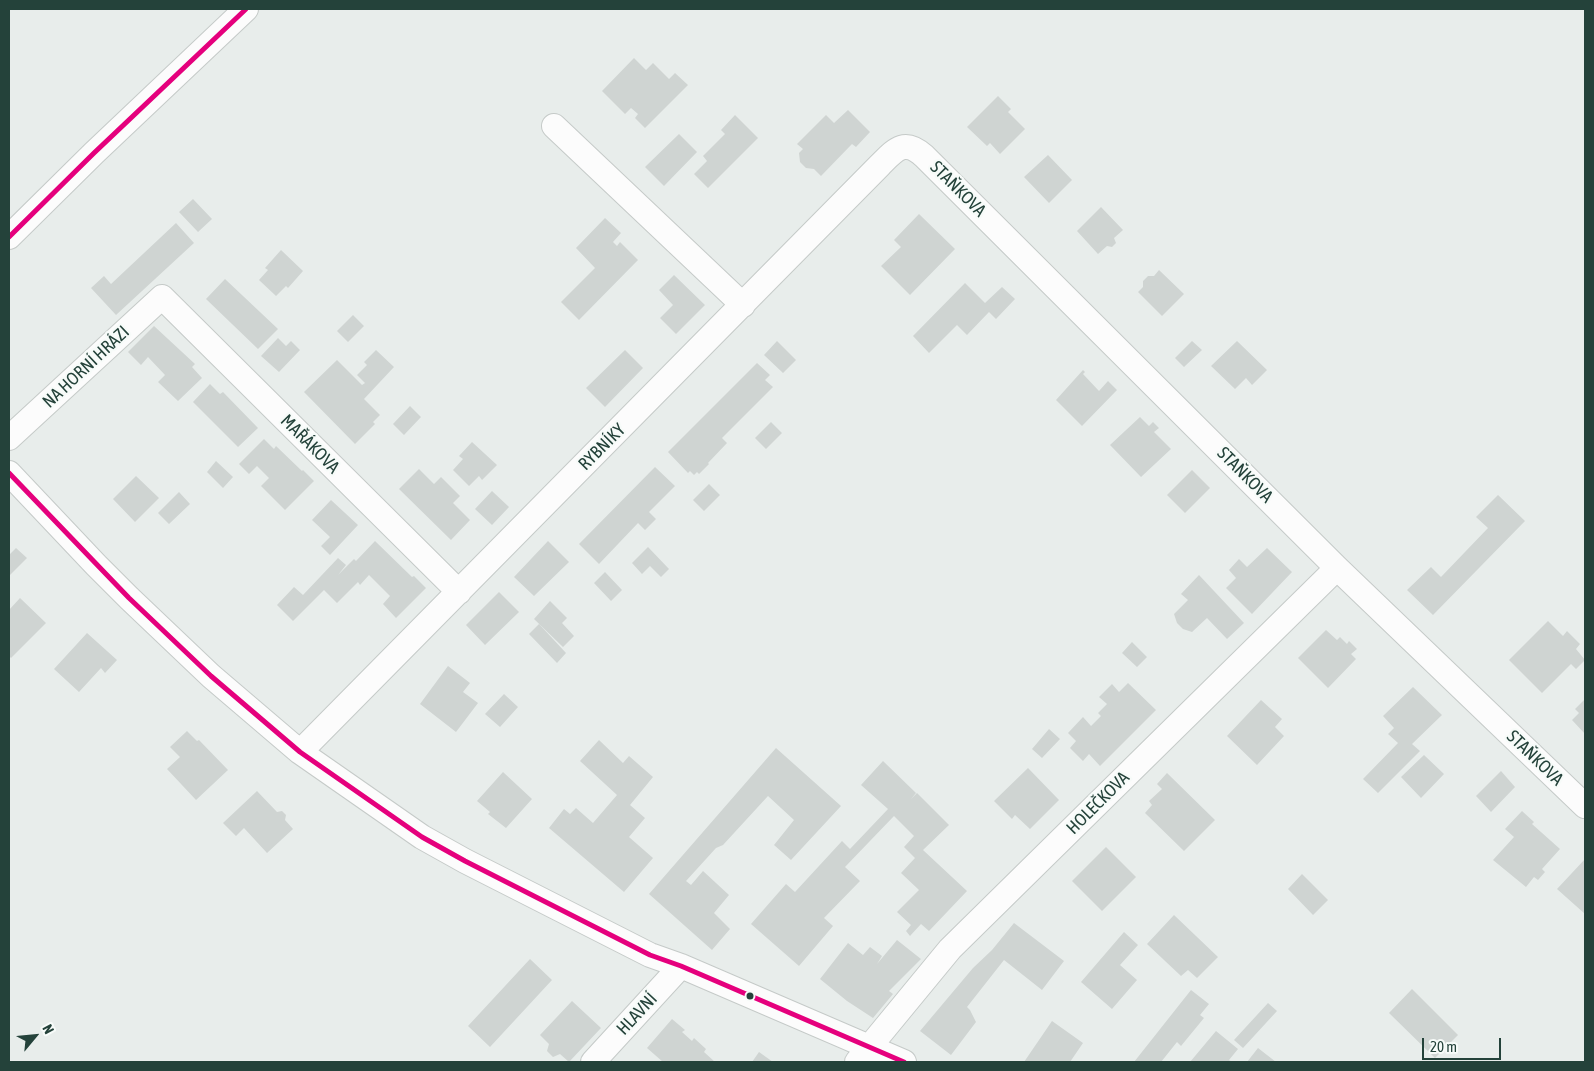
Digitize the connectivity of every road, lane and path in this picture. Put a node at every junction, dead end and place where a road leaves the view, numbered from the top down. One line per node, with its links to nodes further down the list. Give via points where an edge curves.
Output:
1 (246, 9): 4 (street)
2 (554, 126): 6 (street)
3 (905, 146): 6 (street, RYBNÍKY, via 892,153); 9 (street, STAŇKOVA, via 916,148)
4 (9, 237)
5 (162, 297): 7 (street, NA HORNÍ HRÁZI); 10 (street, MAŘÁKOVA)
6 (743, 305): 10 (street, RYBNÍKY)
7 (9, 438)
8 (9, 473): 11 (street, via 129,598 211,676)
9 (1337, 568): 12 (street, STAŇKOVA); 14 (street, HOLEČKOVA, via 950,949)
10 (458, 592): 11 (street, RYBNÍKY)
11 (300, 752): 13 (street, via 422,837 650,954)
12 (1585, 806)
13 (681, 966): 14 (street); 15 (street, HLAVNÍ)
14 (864, 1055): 16 (street)
15 (593, 1062)
16 (904, 1062)

